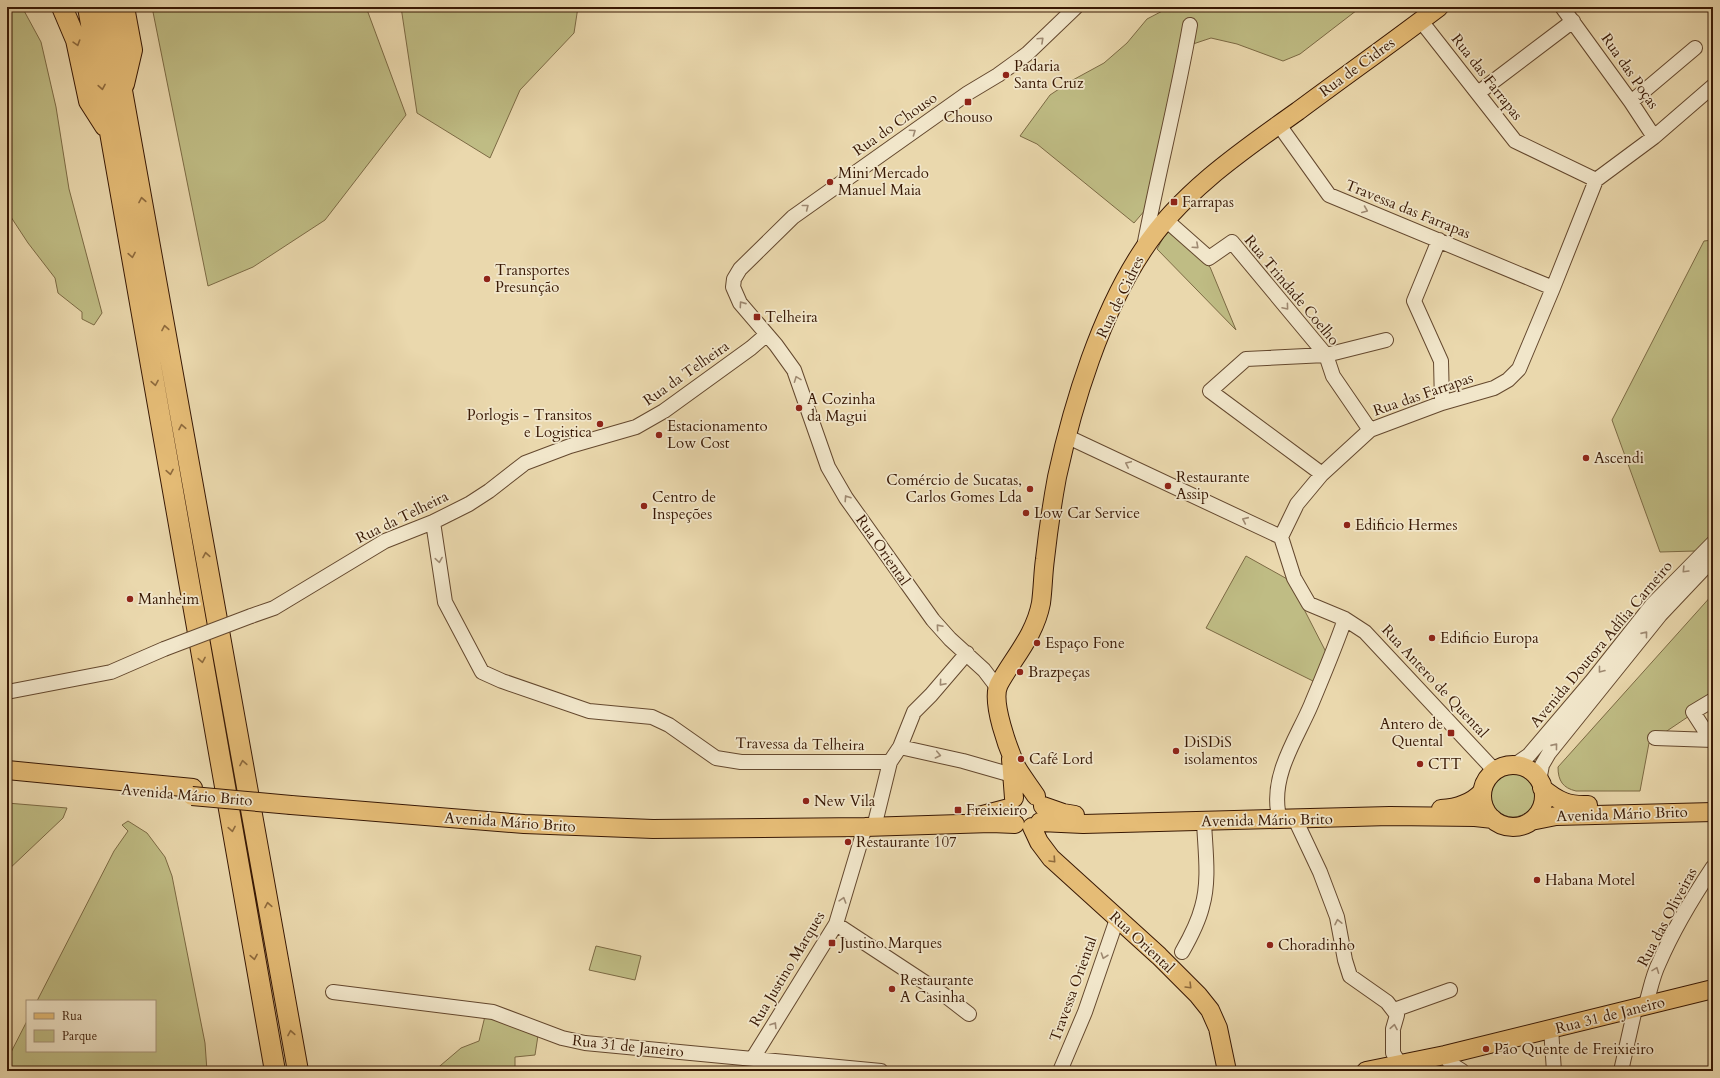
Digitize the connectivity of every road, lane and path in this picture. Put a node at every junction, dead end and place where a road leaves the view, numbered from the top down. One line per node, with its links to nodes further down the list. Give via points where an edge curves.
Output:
1 (62, 7): 18 (highway, one-way to 18, via 77,44 89,101)
2 (88, 7): 18 (highway, one-way to 18)
3 (107, 7): 13 (highway)
4 (118, 7): 13 (highway, via 126,48)
5 (124, 7): 13 (highway, via 132,50)
6 (1076, 7): 25 (street, Rua do Chouso, one-way to 6, via 740,303 733,287 734,279 748,261 808,205 1027,54)
7 (1439, 7): 9 (main road, Rua de Cidres)
8 (1562, 7): 10 (street, Rua das Poças)
9 (1421, 21): 15 (street, Rua das Farrapas); 17 (main road, Rua de Cidres)
10 (1573, 21): 15 (street); 16 (street, Rua das Poças)
11 (1190, 25): 23 (street, via 1179,89)
12 (1695, 48): 16 (street)
13 (121, 82): 78 (highway, one-way to 13)
14 (1713, 86): 19 (street)
15 (1478, 93): 20 (street, Rua das Farrapas, via 1515,141)
16 (1631, 102): 19 (street, Rua das Poças)
17 (1279, 125): 21 (main road, Rua de Cidres, via 1221,169); 22 (street, Travessa das Farrapas, one-way to 22, via 1329,195)
18 (111, 134): 77 (highway, one-way to 77)
19 (1654, 136): 20 (street)
20 (1596, 180): 24 (street, Rua das Farrapas)
21 (1166, 220): 23 (main road, Rua de Cidres); 27 (street, Rua Trindade Coelho, one-way to 27, via 1209,258 1232,242)
22 (1439, 240): 24 (street, Travessa das Farrapas); 28 (street, via 1414,301 1441,361)
23 (1143, 249): 30 (main road, Rua de Cidres, via 1127,275 1104,326 1081,388)
24 (1553, 288): 28 (street, Rua das Farrapas, via 1519,369 1508,380 1494,388)
25 (766, 335): 32 (street, Rua da Telheira, via 664,411 636,427 570,446 525,463 489,491); 37 (street, Rua Oriental, one-way to 25, via 933,620 846,498 825,460 794,370)
26 (1386, 340): 27 (street)
27 (1326, 355): 29 (street, Rua Trindade Coelho, via 1333,376); 31 (street, via 1246,359 1210,392)
28 (1442, 403): 29 (street, Rua das Farrapas)
29 (1370, 430): 31 (street, Rua das Farrapas)
30 (1068, 436): 33 (street, one-way to 30); 38 (main road, Rua de Cidres, via 1057,477 1037,619 1017,658)
31 (1322, 474): 33 (street, Rua das Farrapas, via 1297,504)
32 (433, 522): 39 (street, Rua da Telheira, bridge, via 385,541 274,608 164,649 111,672); 45 (street, Travessa da Telheira, one-way to 45, via 445,602 482,672 589,711 652,717 669,725 716,758 740,762)
33 (1281, 537): 36 (street, via 1294,578 1309,604)
34 (1713, 543): 46 (street, Avenida Doutora Adília Carneiro, one-way to 46, via 1652,605 1529,755)
35 (1713, 559): 51 (street, Avenida Doutora Adília Carneiro, one-way to 35, via 1542,765 1549,753 1660,615)
36 (1345, 619): 48 (street, Rua Antero de Quental, via 1365,632); 55 (street, via 1311,706 1286,760 1278,786)
37 (967, 654): 38 (street, Rua Oriental); 43 (street, Rua Justino Marques, one-way to 43, via 914,712)
38 (997, 687): 44 (main road, Rua Oriental, via 998,711)
39 (7, 692)
40 (1713, 700): 42 (street, via 1693,712)
41 (1655, 738): 42 (street)
42 (1712, 740)
43 (900, 747): 45 (street, Rua Justino Marques); 49 (street, one-way to 49)
44 (1011, 755): 49 (main road, Rua Oriental); 56 (main road, Rua Oriental, via 1018,770)
45 (890, 762): 62 (street, Rua Justino Marques)
46 (1513, 766): 48 (main road); 51 (main road, via 1526,768 1535,774)
47 (7, 770): 52 (main road, Avenida Mário Brito)
48 (1495, 770): 53 (main road)
49 (1012, 775): 56 (main road, Rua Oriental)
50 (7, 778): 52 (main road, Avenida Mário Brito)
51 (1540, 784): 54 (main road, Avenida Mário Brito, via 1552,796 1576,806); 61 (main road, via 1543,793 1542,804 1538,814)
52 (192, 792): 62 (main road, Avenida Mário Brito, bridge, via 524,824 624,828)
53 (1482, 792): 55 (main road, Avenida Mário Brito, via 1472,802 1450,808); 59 (main road, via 1483,806)
54 (1713, 803)
55 (1278, 811): 56 (main road, Avenida Mário Brito, via 1084,815)
56 (1027, 812): 60 (main road, Avenida Mário Brito, via 1083,824); 62 (main road, Avenida Mário Brito, via 975,823); 64 (main road, Rua Oriental, one-way to 64, via 1039,842 1051,858)
57 (1713, 812): 61 (main road, Avenida Mário Brito, via 1556,816)
58 (1295, 819): 59 (main road, Avenida Mário Brito, via 1390,816); 60 (main road, Avenida Mário Brito); 71 (street, one-way to 58, via 1387,1002 1350,976 1337,916)
59 (1493, 819): 61 (main road, via 1504,826 1513,827)
60 (1204, 821): 66 (street, via 1206,875 1203,907)
61 (1531, 821)
62 (871, 823): 65 (street, Rua Justino Marques, one-way to 62)
63 (1713, 866): 70 (street, Rua das Oliveiras, one-way to 63, via 1659,962)
64 (1117, 919): 80 (street, Travessa Oriental, one-way to 80, via 1085,1012); 81 (main road, Rua Oriental, one-way to 81, via 1159,956 1210,1010 1218,1028)
65 (836, 924): 72 (street); 75 (street, Rua Justino Marques, one-way to 65)
66 (1182, 952)
67 (1450, 990): 71 (street)
68 (1713, 990): 70 (main road, Rua 31 de Janeiro)
69 (333, 992): 75 (street, Rua 31 de Janeiro, via 493,1012 562,1038 584,1043)
70 (1640, 1008): 73 (main road, Rua 31 de Janeiro); 85 (street, Rua das Oliveiras)
71 (1394, 1010): 76 (street, one-way to 71, via 1393,1054 1393,1029 1397,1015)
72 (969, 1014)
73 (1551, 1029): 74 (main road, Rua 31 de Janeiro); 84 (street)
74 (1445, 1055): 76 (main road, Rua 31 de Janeiro); 83 (street, via 1451,1064)
75 (753, 1058): 79 (street, Rua 31 de Janeiro)
76 (1400, 1064): 82 (main road, Rua 31 de Janeiro)
77 (274, 1071)
78 (298, 1071)
79 (881, 1071)
80 (1060, 1071)
81 (1227, 1071)
82 (1366, 1071)
83 (1462, 1071)
84 (1554, 1071)
85 (1621, 1071)

